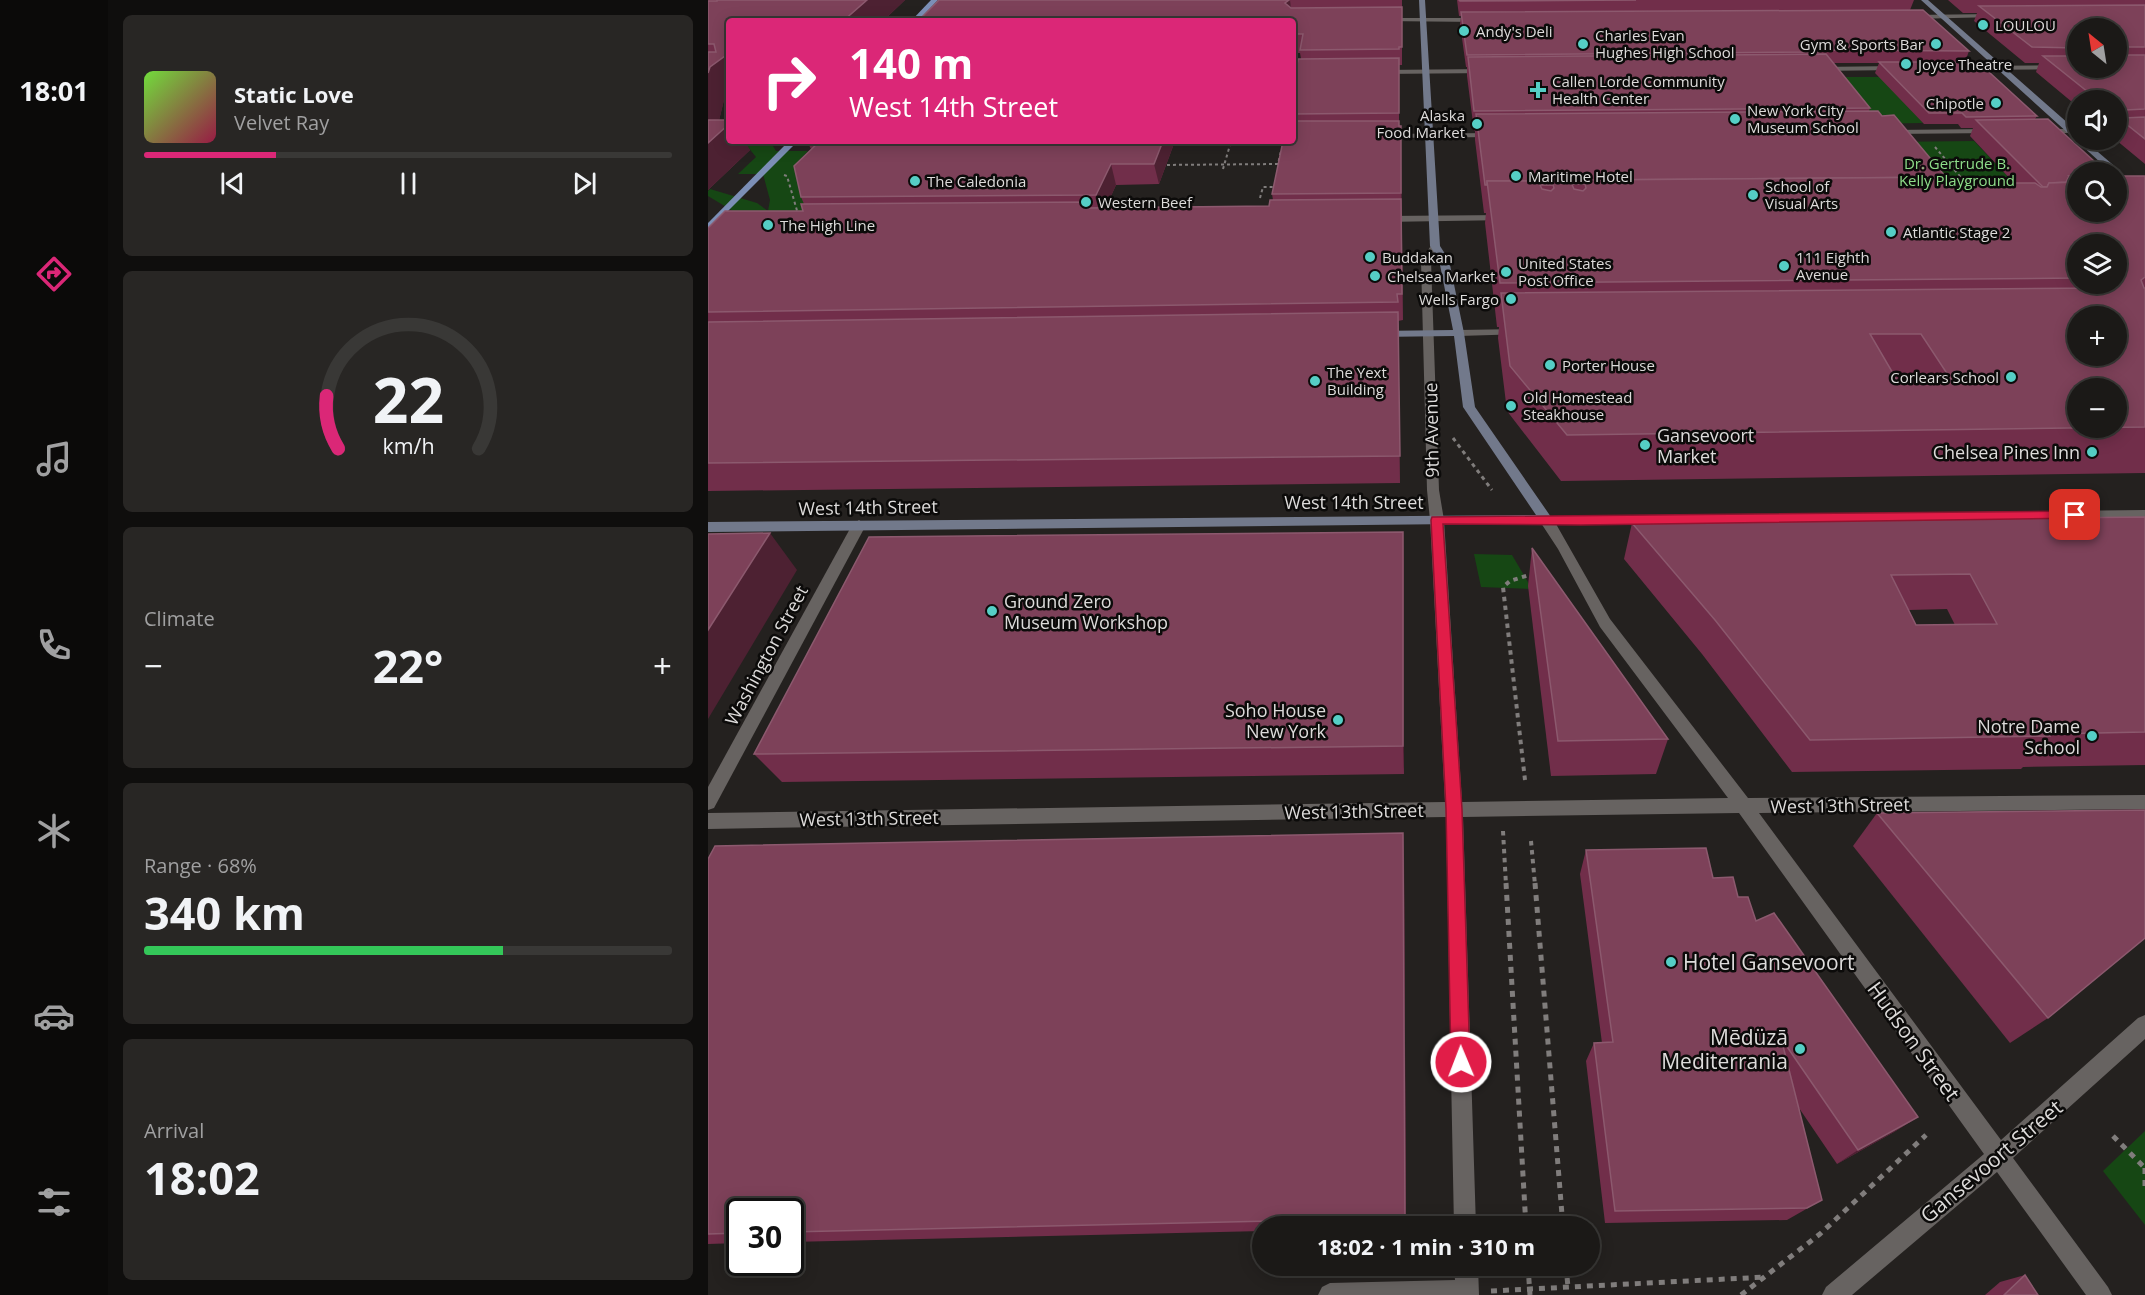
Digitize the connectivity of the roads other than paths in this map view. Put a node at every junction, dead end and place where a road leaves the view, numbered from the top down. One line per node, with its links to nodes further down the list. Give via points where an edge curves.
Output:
1 (935, 0): 7 (main road)
2 (1422, 0): 9 (main road, 9th Avenue)
3 (1924, 0): 6 (main road)
4 (2009, 16): 6 (street)
5 (1906, 17): 6 (street)
6 (1943, 17): 14 (main road)
7 (917, 18)
8 (1373, 20): 9 (street)
9 (1423, 20): 10 (street); 16 (main road, 9th Avenue)
10 (1491, 20)
11 (2067, 67): 14 (street)
12 (1900, 68): 15 (street)
13 (1960, 68): 14 (street)
14 (2000, 68): 19 (main road)
15 (1804, 69)
16 (1425, 71): 17 (street); 18 (street); 26 (main road, 9th Avenue)
17 (1494, 71)
18 (1370, 72)
19 (2067, 125)
20 (2005, 131): 23 (street)
21 (2029, 131): 22 (street)
22 (2067, 131)
23 (1874, 132)
24 (1502, 135): 26 (street)
25 (1370, 136): 26 (street)
26 (1430, 136): 34 (main road, 9th Avenue)
27 (708, 141): 28 (street)
28 (726, 141)
29 (791, 144): 36 (main road)
30 (2092, 150): 31 (main road)
31 (2105, 162)
32 (1516, 218): 34 (street)
33 (1373, 219): 34 (street)
34 (1434, 219): 37 (main road, 9th Avenue)
35 (728, 224): 36 (street)
36 (709, 226)
37 (1435, 246): 39 (street, 9th Avenue, via 1426,261); 40 (main road, 9th Avenue, via 1444,260)
38 (1536, 332): 40 (street)
39 (1430, 333): 40 (main road); 41 (main road); 43 (street, 9th Avenue)
40 (1459, 333): 44 (main road, 9th Avenue, via 1469,407)
41 (1361, 334)
42 (2145, 514): 44 (street, West 14th Street)
43 (1437, 520): 44 (main road, West 14th Street); 45 (main road, West 14th Street); 50 (street, 9th Avenue)
44 (1546, 520): 49 (street, Hudson Street, via 1605,623)
45 (859, 525): 46 (main road, West 14th Street); 48 (street, Washington Street)
46 (708, 527)
47 (2145, 802): 49 (street, West 13th Street)
48 (708, 803)
49 (1744, 807): 50 (street, West 13th Street); 53 (street, Hudson Street)
50 (1454, 809): 51 (street, West 13th Street); 54 (street, 9th Avenue)
51 (708, 821)
52 (2145, 1024): 53 (street, Gansevoort Street)
53 (1998, 1155): 58 (street, Gansevoort Street); 59 (street, Hudson Street)
54 (1465, 1216)
55 (1466, 1276): 56 (street)
56 (1466, 1293): 57 (street)
57 (1330, 1295)
58 (1834, 1295)
59 (2100, 1295)

